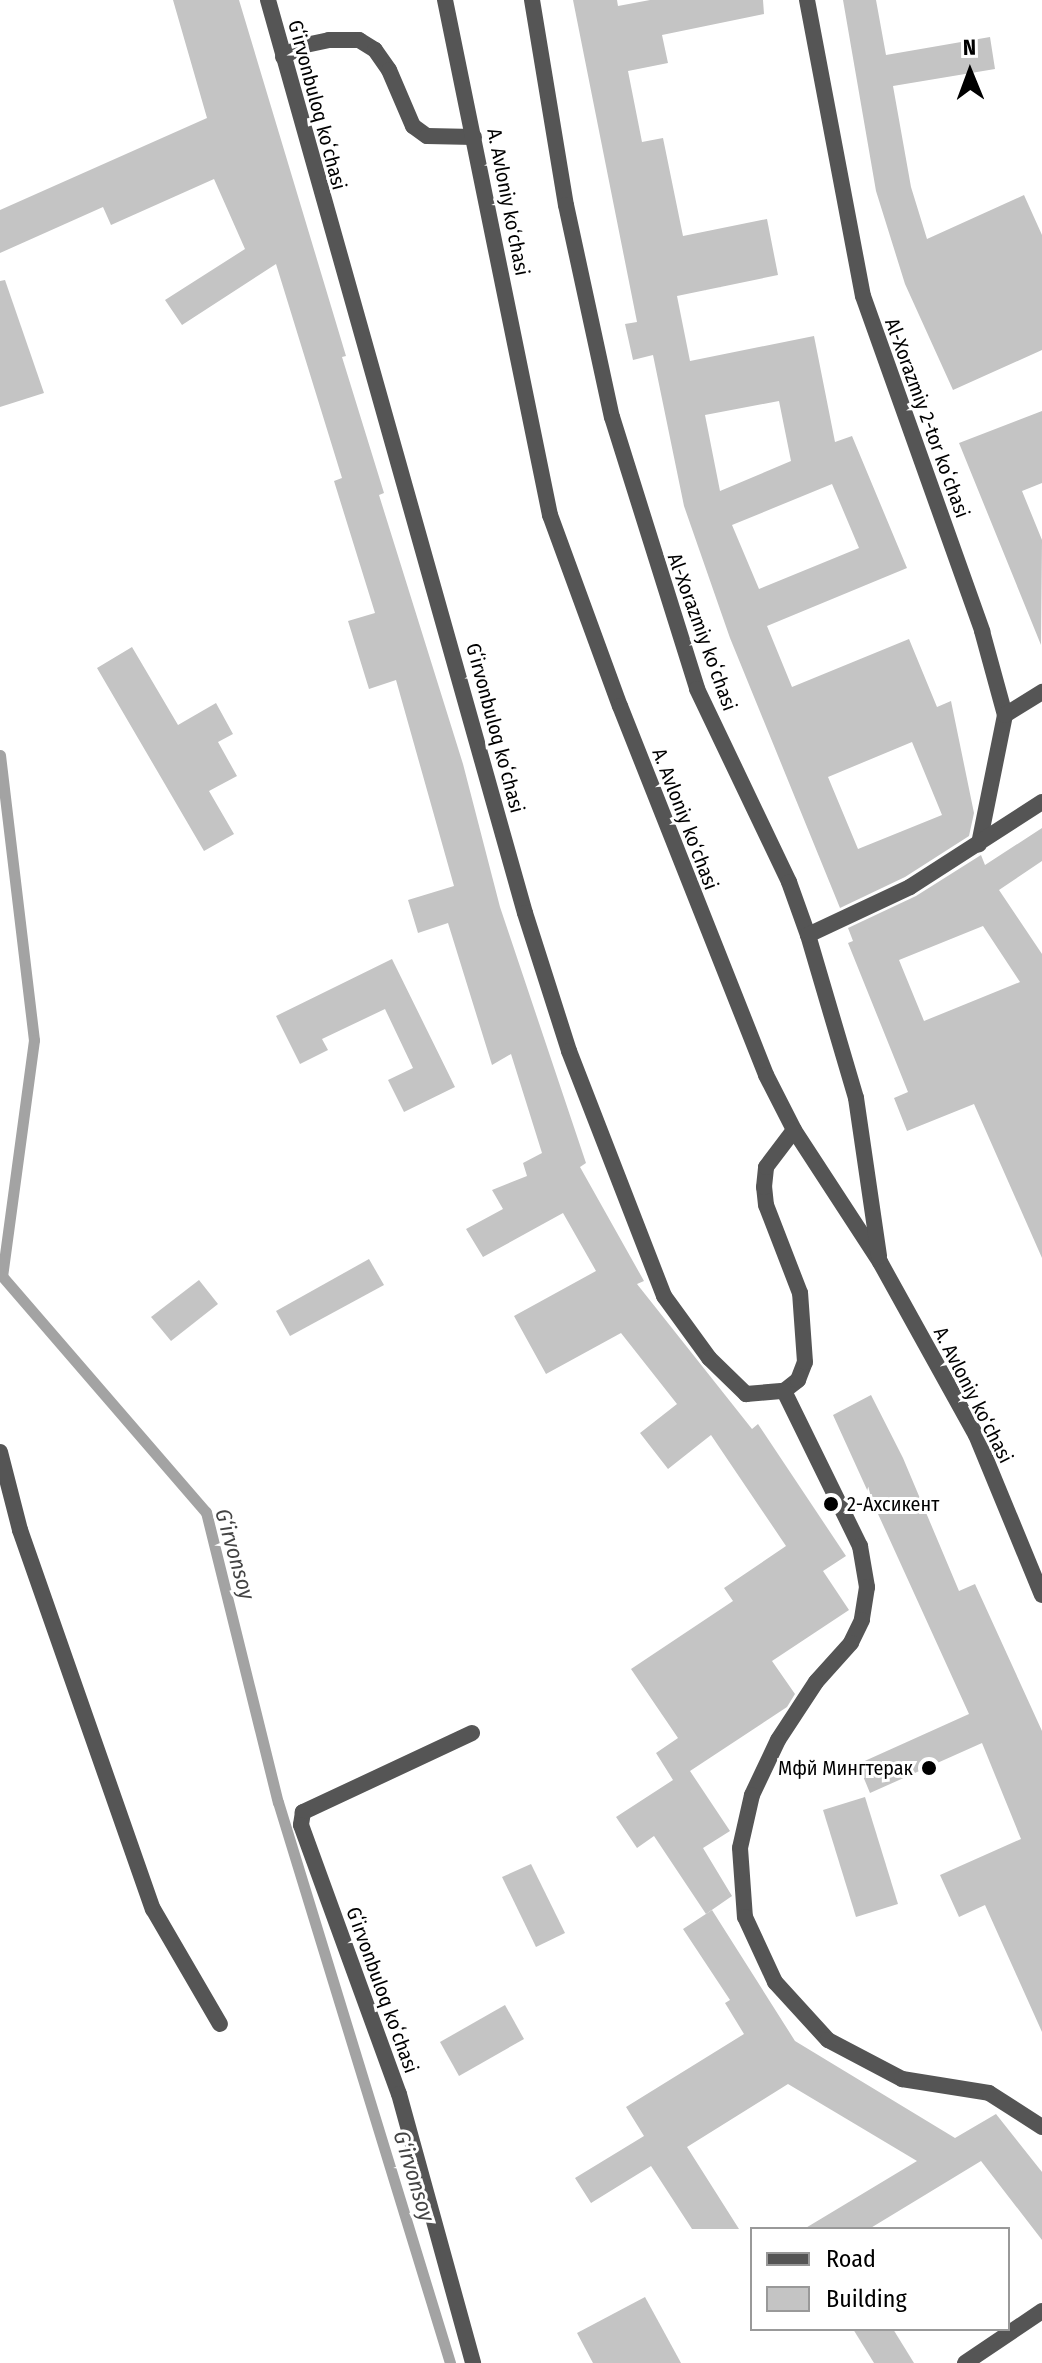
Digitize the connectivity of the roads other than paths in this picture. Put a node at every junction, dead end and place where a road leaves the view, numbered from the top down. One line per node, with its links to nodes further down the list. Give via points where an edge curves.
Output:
1 (268, 0): 5 (street, Gʻirvonbuloq koʻchasi)
2 (445, 0): 6 (street, A. Avloniy ko‘chasi)
3 (532, 0): 11 (street, Al-Xorazmiy koʻchasi, via 566,205 612,417 641,516 697,689 789,882)
4 (807, 0): 8 (street, Al-Xorazmiy 2-tor koʻchasi, via 863,296 982,631)
5 (283, 57): 6 (street, via 301,46 359,40 375,50 389,70 413,126 427,136); 14 (street, Gʻirvonbuloq koʻchasi, via 525,913 611,1169 664,1296 709,1358 746,1394)
6 (474, 137): 12 (street, A. Avloniy ko‘chasi, via 550,515 678,857 766,1075)
7 (1042, 692): 8 (street)
8 (1005, 715): 10 (street, Al-Xorazmiy 2-tor koʻchasi)
9 (1042, 802): 10 (street)
10 (979, 844): 11 (street, via 910,887)
11 (808, 935): 13 (street, Al-Xorazmiy koʻchasi, via 856,1098)
12 (794, 1130): 13 (street, A. Avloniy ko‘chasi); 14 (street, via 766,1167 764,1187 801,1305 805,1362 798,1380)
13 (880, 1262): 16 (street, A. Avloniy ko‘chasi, via 976,1435)
14 (784, 1391): 19 (street, via 860,1546 867,1587 862,1620 851,1643 801,1705 752,1795 740,1848 745,1917 775,1982 828,2040 902,2079 989,2093)
15 (0, 1452): 18 (street, via 20,1530 153,1909)
16 (1042, 1595)
17 (472, 1733): 21 (street, Gʻirvonbuloq koʻchasi, via 303,1812 301,1825 399,2094)
18 (220, 2024)
19 (1042, 2127)
20 (1042, 2311): 22 (street)
21 (473, 2363)
22 (965, 2363)

